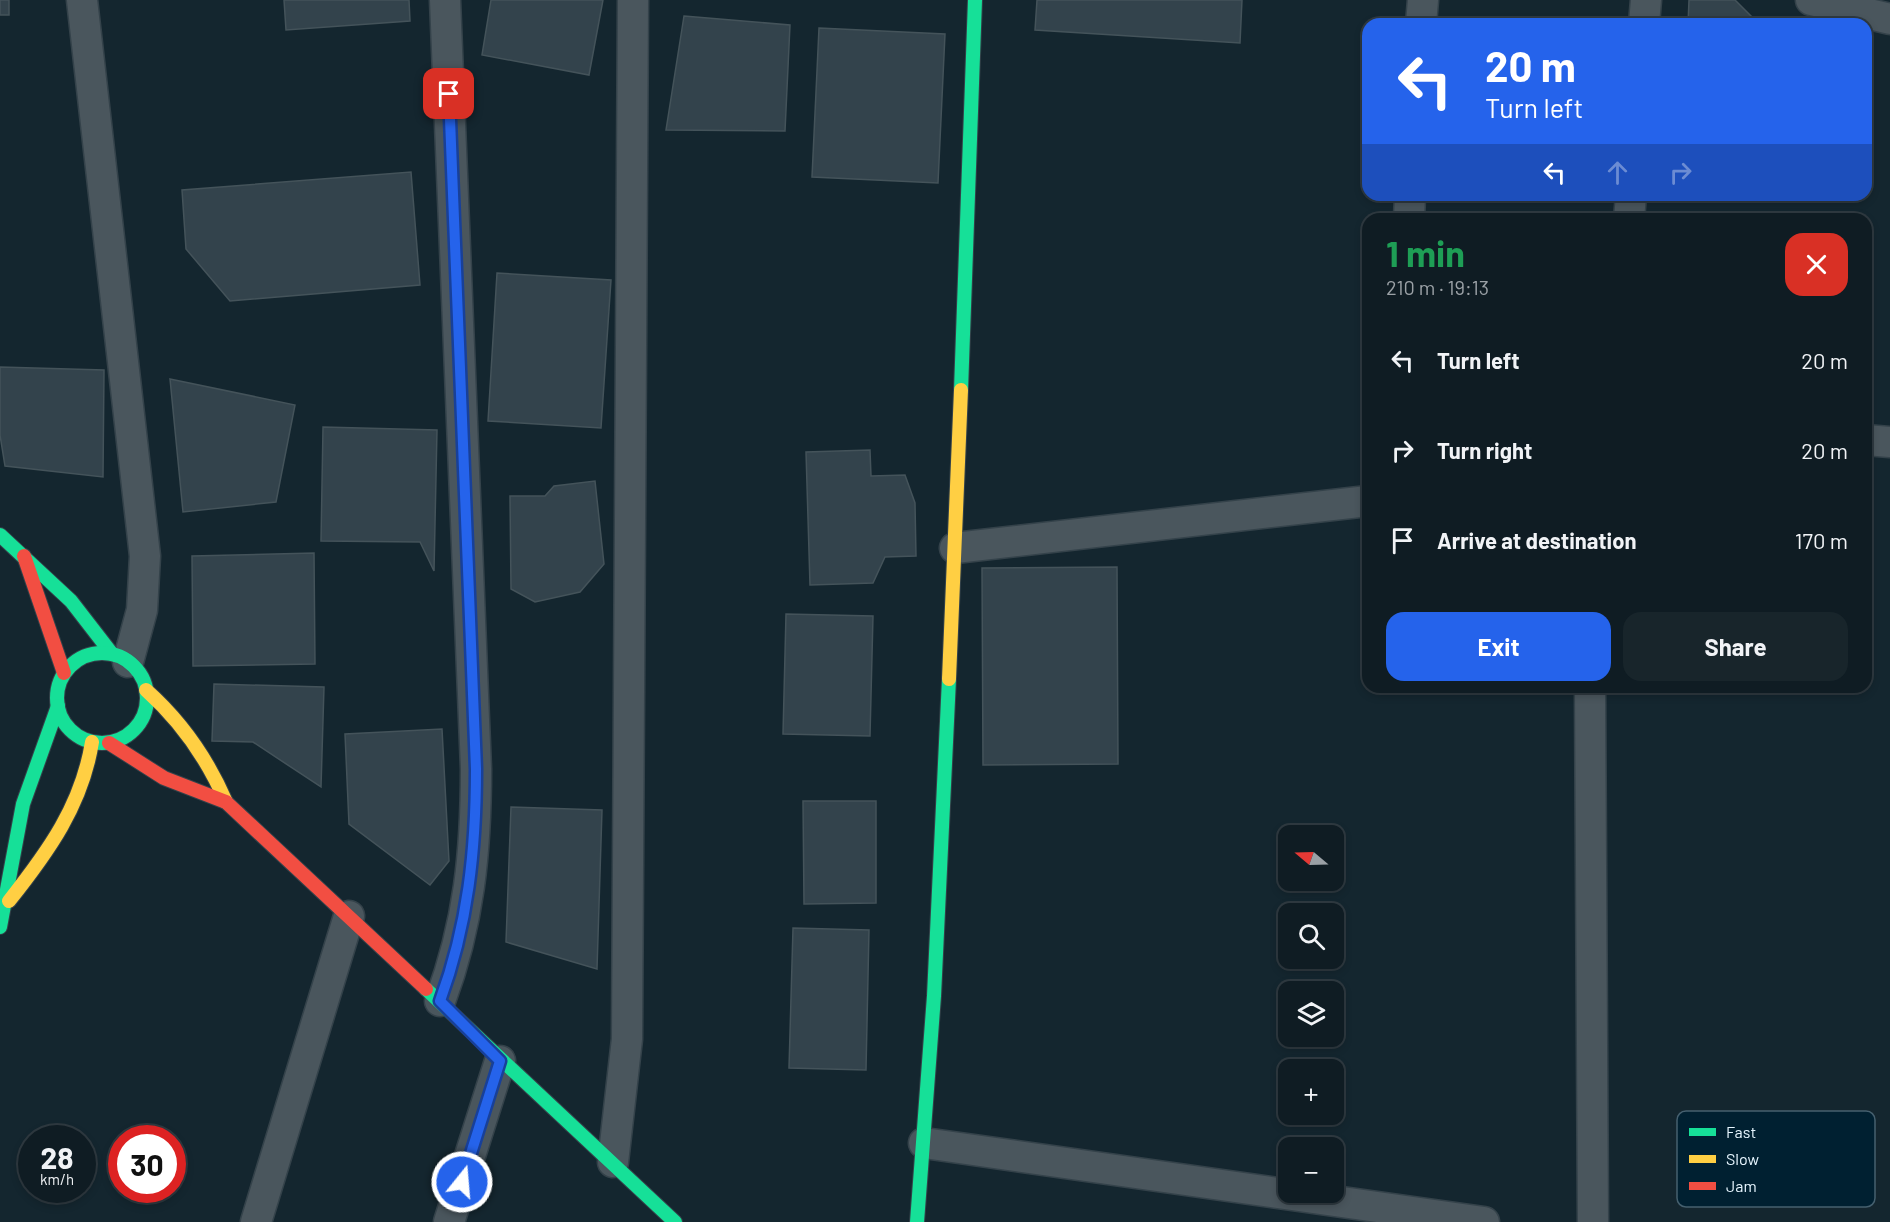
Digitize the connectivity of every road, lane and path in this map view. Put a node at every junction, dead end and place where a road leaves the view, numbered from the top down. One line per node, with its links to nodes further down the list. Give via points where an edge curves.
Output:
1 (82, 0): 17 (street, via 145,556 142,610)
2 (445, 0): 28 (street, via 476,803 472,875 464,923)
3 (633, 0): 31 (street, via 627,1039)
4 (975, 0): 15 (street)
5 (1423, 0): 8 (street)
6 (1646, 0): 9 (street)
7 (1811, 0): 10 (street)
8 (1422, 18)
9 (1644, 18)
10 (1890, 19)
11 (1872, 440): 12 (street)
12 (1890, 442)
13 (1362, 502): 15 (street)
14 (0, 535): 16 (street)
15 (955, 548): 30 (street)
16 (24, 555): 17 (street, via 71,601); 18 (street)
17 (120, 658): 18 (street, via 95,654 78,660); 19 (street, via 140,674)
18 (64, 673): 21 (street, via 58,688)
19 (146, 690): 23 (street, via 146,708 138,725); 24 (street, via 169,709 202,750)
20 (1590, 693): 37 (street)
21 (58, 706): 22 (street, via 64,723 76,735); 25 (street, via 19,820)
22 (92, 742): 23 (street); 25 (street, via 88,767 66,821)
23 (110, 743): 24 (street, via 164,778)
24 (226, 802): 26 (street)
25 (9, 901): 27 (street)
26 (350, 916): 28 (street); 32 (street)
27 (0, 927)
28 (440, 1001): 29 (street)
29 (500, 1061): 31 (street); 33 (street)
30 (924, 1143): 35 (street); 36 (street)
31 (613, 1162): 34 (street)
32 (256, 1222)
33 (449, 1222)
34 (675, 1222)
35 (917, 1222)
36 (1484, 1222)
37 (1593, 1222)

